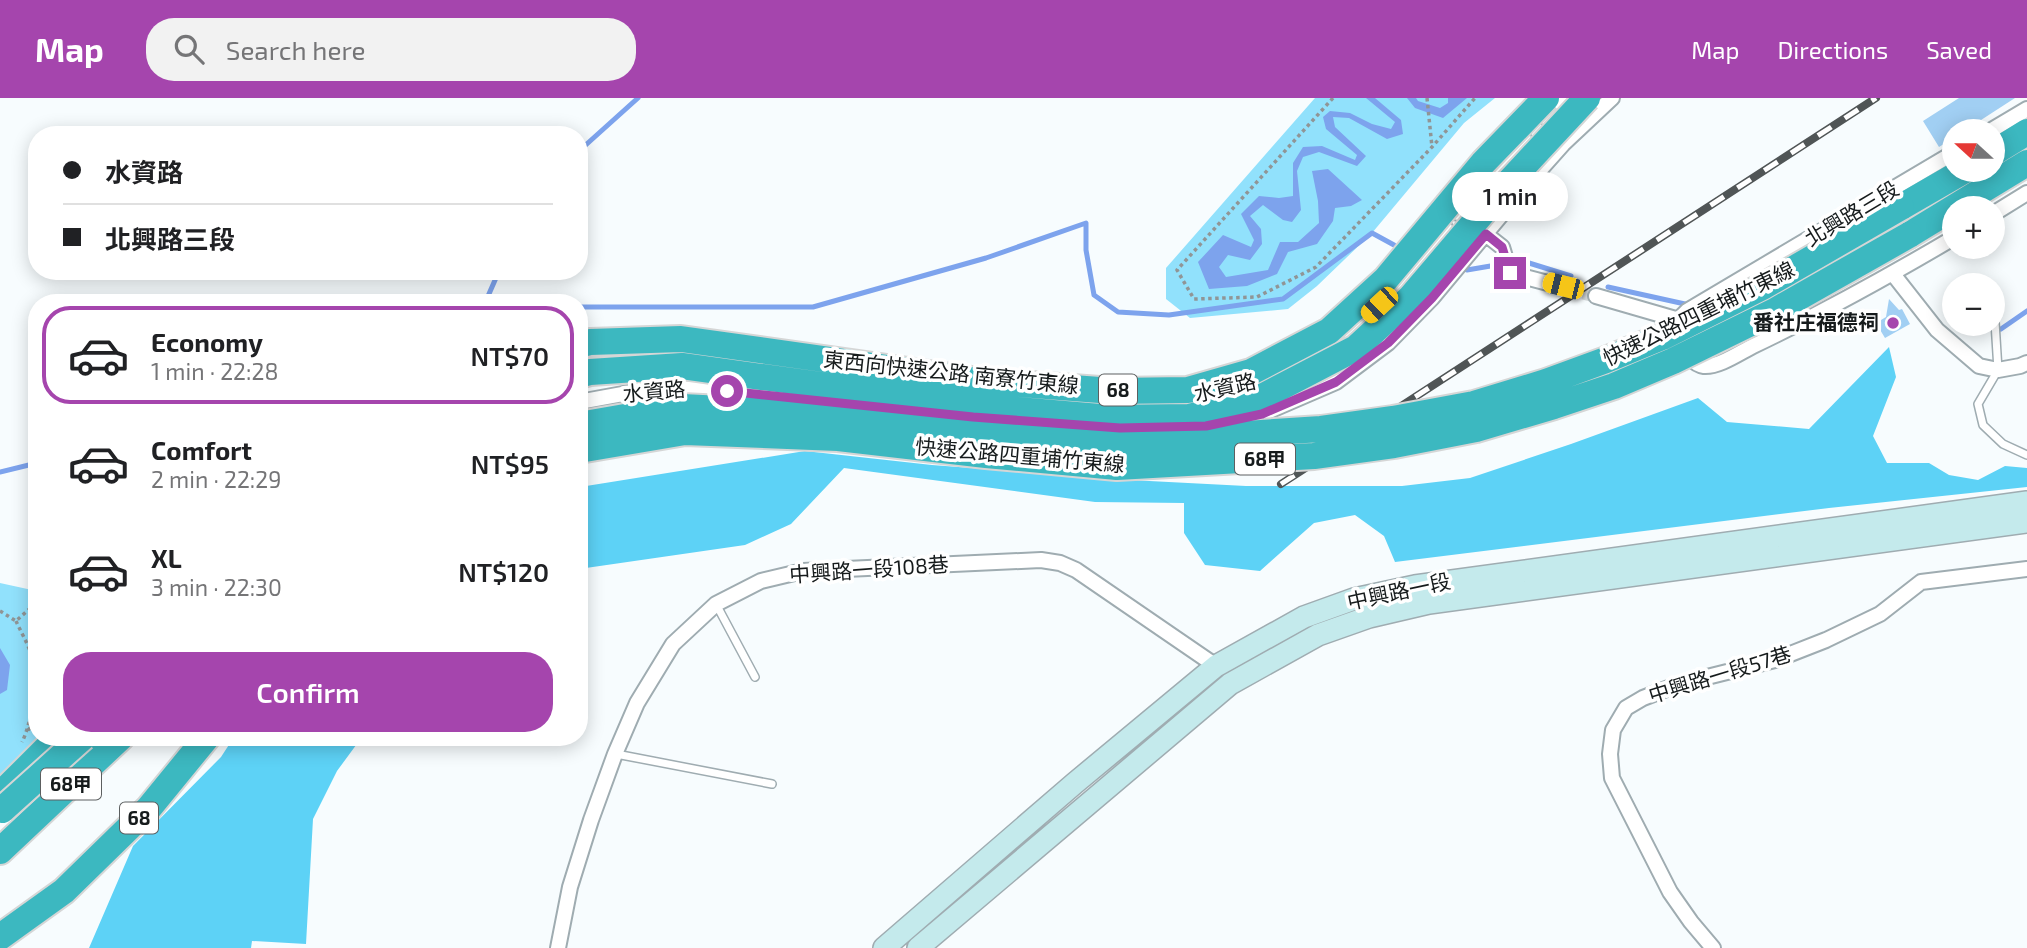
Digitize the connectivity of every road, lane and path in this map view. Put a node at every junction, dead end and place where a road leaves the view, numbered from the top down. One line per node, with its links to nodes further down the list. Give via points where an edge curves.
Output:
1 (1333, 98): 12 (path, via 1177,270 1194,299 1257,298 1316,267)
2 (1475, 98): 12 (path)
3 (1546, 98): 26 (highway, 東西向快速公路 南寮竹東線 / 68, bridge, via 1483,163 1386,279 1329,331 1251,372 1188,390 1113,391 979,381 681,340)
4 (1564, 98): 18 (street, 水資路)
5 (1587, 98): 29 (highway, 東西向快速公路 南寮竹東線 / 68, bridge, via 1411,297 1356,348 1258,399 1189,416 1111,418 973,406 682,366)
6 (1612, 98): 19 (street, 水資路, via 1563,144)
7 (1427, 99): 12 (path)
8 (2027, 109): 9 (street)
9 (2006, 121)
10 (2027, 132): 11 (highway)
11 (2006, 145)
12 (1432, 147)
13 (1942, 160): 24 (street, 北興路三段, via 1687,311)
14 (2027, 163): 33 (highway, 快速公路四重埔竹東線 / 68甲, bridge, via 1773,312 1673,361 1615,386 1476,429 1314,456 1117,467 838,438 685,432)
15 (1945, 182): 32 (highway, 快速公路四重埔竹東線 / 68甲, bridge, via 1764,286 1662,337 1474,404 1393,419 1321,429 1121,442 827,414 682,407)
16 (2027, 193): 17 (street)
17 (2005, 207)
18 (1460, 211): 19 (street); 30 (street, 水資路, via 1397,287 1341,340 1252,385 1202,397 1121,400)
19 (1486, 234): 22 (street, via 1502,247 1510,273); 30 (street, 水資路, via 1388,343 1336,382 1262,414 1206,426 1120,428)
20 (1942, 245): 21 (street)
21 (1893, 274): 24 (street, via 1714,365 1693,362 1678,333); 28 (street, via 1954,346 1979,366)
22 (1563, 286)
23 (1596, 296): 24 (street)
24 (1679, 320)
25 (1996, 336): 28 (lane)
26 (588, 343)
27 (2027, 363): 28 (street)
28 (1998, 370): 34 (lane, via 1978,404 1983,425 2003,444)
29 (588, 373)
30 (771, 394): 31 (street, 水資路, via 683,388)
31 (588, 400)
32 (588, 423)
33 (588, 448)
34 (2027, 455)
35 (2027, 502): 43 (main road, 中興路一段, via 1415,586 1354,599 1304,617)
36 (2027, 522): 57 (main road, 中興路一段, via 1429,603 1318,635 1230,684)
37 (2027, 569): 58 (street, 中興路一段57巷, via 1921,582 1880,614 1826,640 1775,660 1679,684 1626,708 1613,730 1612,778 1670,891)
38 (716, 604): 43 (street, 中興路一段108巷, via 761,581 803,571 1041,560 1076,570); 44 (lane); 50 (street, 中興路一段108巷, via 673,644 637,704)
39 (28, 610): 41 (path)
40 (0, 611): 41 (path)
41 (16, 621): 42 (path)
42 (28, 646)
43 (1216, 666): 56 (main road, 中興路一段)
44 (755, 677)
45 (52, 746): 52 (highway)
46 (67, 746): 52 (street)
47 (74, 746): 52 (highway, 68甲, bridge)
48 (107, 746): 52 (highway, 68甲)
49 (200, 746): 54 (highway, 68, via 149,808 64,891)
50 (615, 754): 51 (lane); 55 (street, 中興路一段108巷, via 570,887)
51 (772, 785)
52 (5, 814): 53 (highway, 68甲)
53 (0, 851)
54 (0, 937)
55 (558, 948)
56 (884, 948)
57 (918, 948)
58 (1713, 948)

